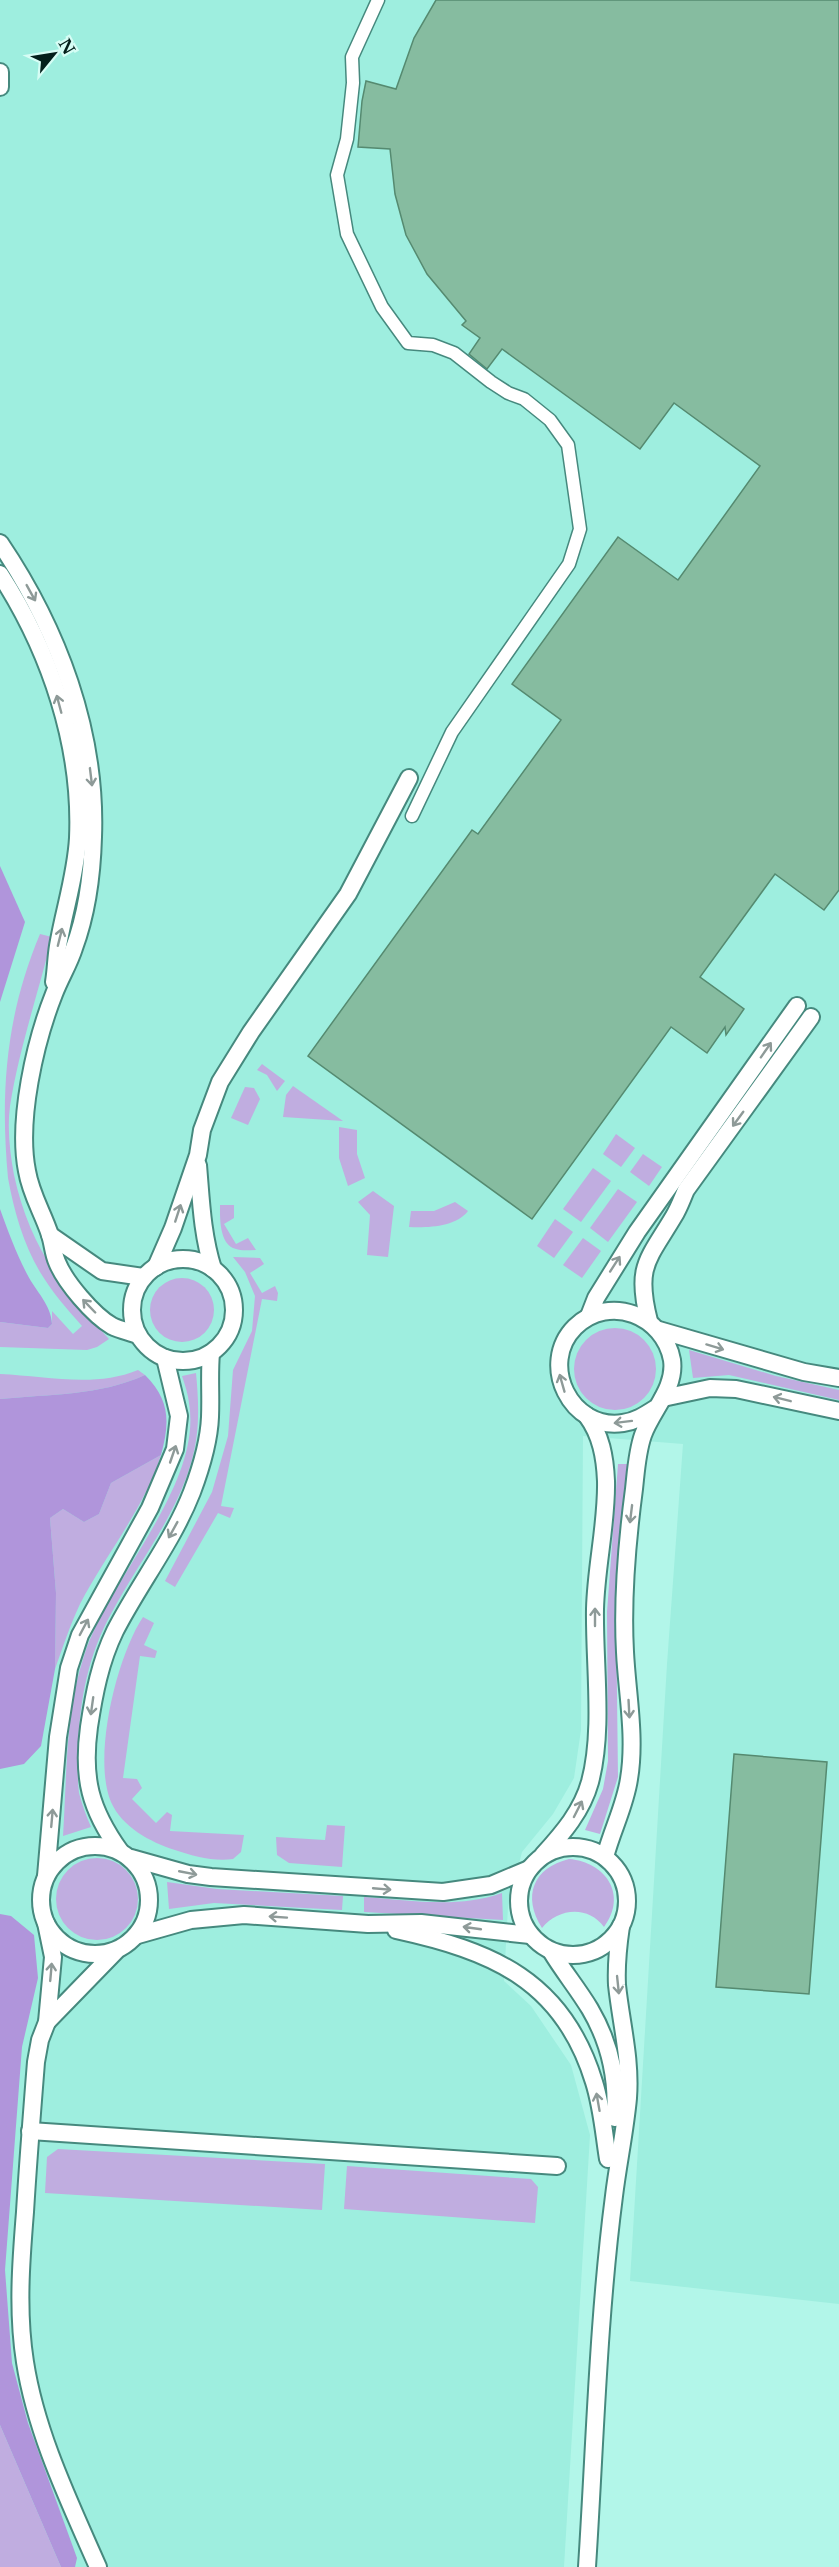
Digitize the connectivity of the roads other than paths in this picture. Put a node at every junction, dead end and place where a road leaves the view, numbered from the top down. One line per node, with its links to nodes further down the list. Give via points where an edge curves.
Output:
1 (378, 0): 7 (street, via 352,57 347,139 337,175 347,234 382,307 408,343 433,345 454,353 550,420 568,445 580,529 569,564 457,724)
2 (0, 72): 3 (street)
3 (0, 87)
4 (0, 543): 8 (street, one-way to 8, via 57,647 77,708 94,805 86,905 74,949)
5 (0, 574): 8 (street, one-way to 5, via 78,838 74,772 54,682 20,607)
6 (409, 778): 11 (street, via 348,894 250,1032 220,1083 202,1130)
7 (412, 816)
8 (53, 995): 12 (street, via 26,1102 24,1136 27,1171)
9 (797, 1006): 15 (street, one-way to 9, via 596,1298 637,1232)
10 (811, 1017): 16 (street, one-way to 16, via 686,1190 676,1214 650,1252 642,1286)
11 (198, 1155): 13 (street, via 202,1217); 14 (street, one-way to 11, via 173,1228)
12 (50, 1235): 14 (street, via 102,1271); 17 (street, one-way to 12, via 113,1326 76,1292 57,1262)
13 (213, 1269): 14 (street, via 184,1259 169,1261); 18 (street, via 232,1295 234,1311 231,1328)
14 (150, 1272): 17 (street, via 136,1290 132,1305)
15 (590, 1316): 16 (street, via 620,1310 635,1313); 23 (street, one-way to 15, via 566,1394 559,1359 575,1327)
16 (654, 1325): 20 (street, one-way to 20, via 763,1361); 21 (street, via 669,1346 672,1364 671,1382)
17 (138, 1335): 19 (street, via 153,1352)
18 (211, 1353): 19 (street, via 181,1362); 24 (street, one-way to 24, via 210,1418 202,1464 176,1524 114,1633 94,1689 87,1783 100,1821)
19 (165, 1358): 28 (street, one-way to 19, via 58,1737 69,1668 80,1635 150,1508 175,1449 179,1416)
20 (839, 1378)
21 (659, 1403): 22 (street, one-way to 21, via 736,1389 710,1388); 23 (street, one-way to 23, via 640,1418 623,1423 604,1423); 26 (street, one-way to 26, via 638,1456 629,1533 624,1609 630,1777)
22 (839, 1411)
23 (587, 1416): 25 (street, one-way to 23, via 579,1808 594,1761 595,1606 606,1482 601,1442)
24 (126, 1854): 27 (street, one-way to 27, via 188,1874 211,1877 427,1892 491,1885); 28 (street, via 103,1846 86,1846 56,1861); 32 (street, via 142,1871 149,1887 150,1904)
25 (543, 1855): 26 (street, via 568,1847 593,1850); 27 (street)
26 (604, 1857): 31 (street, via 624,1881 626,1912)
27 (529, 1869): 33 (street, via 521,1885 519,1902)
28 (46, 1876): 29 (street, via 41,1908)
29 (46, 1923): 34 (street, via 55,1937 83,1953); 36 (street, one-way to 29, via 53,1957)
30 (368, 1924): 32 (street, one-way to 32, via 217,1916); 33 (street, one-way to 30, via 421,1923); 38 (street, one-way to 30, via 595,2084 584,2054 569,2027 525,1977 468,1949)
31 (621, 1926): 35 (street, via 608,1942 591,1952 564,1955); 40 (street, one-way to 40, via 616,1962 626,2038 628,2096)
32 (138, 1935): 34 (street)
33 (530, 1935): 35 (street)
34 (116, 1950): 36 (street)
35 (551, 1951): 38 (street, via 590,2010 608,2048 617,2095)
36 (47, 2022): 37 (street, via 36,2062)
37 (30, 2131): 39 (street); 41 (street, via 21,2268 25,2362 50,2451)
38 (608, 2159): 40 (street)
39 (557, 2166)
40 (614, 2195): 42 (street)
41 (98, 2567)
42 (587, 2567)

